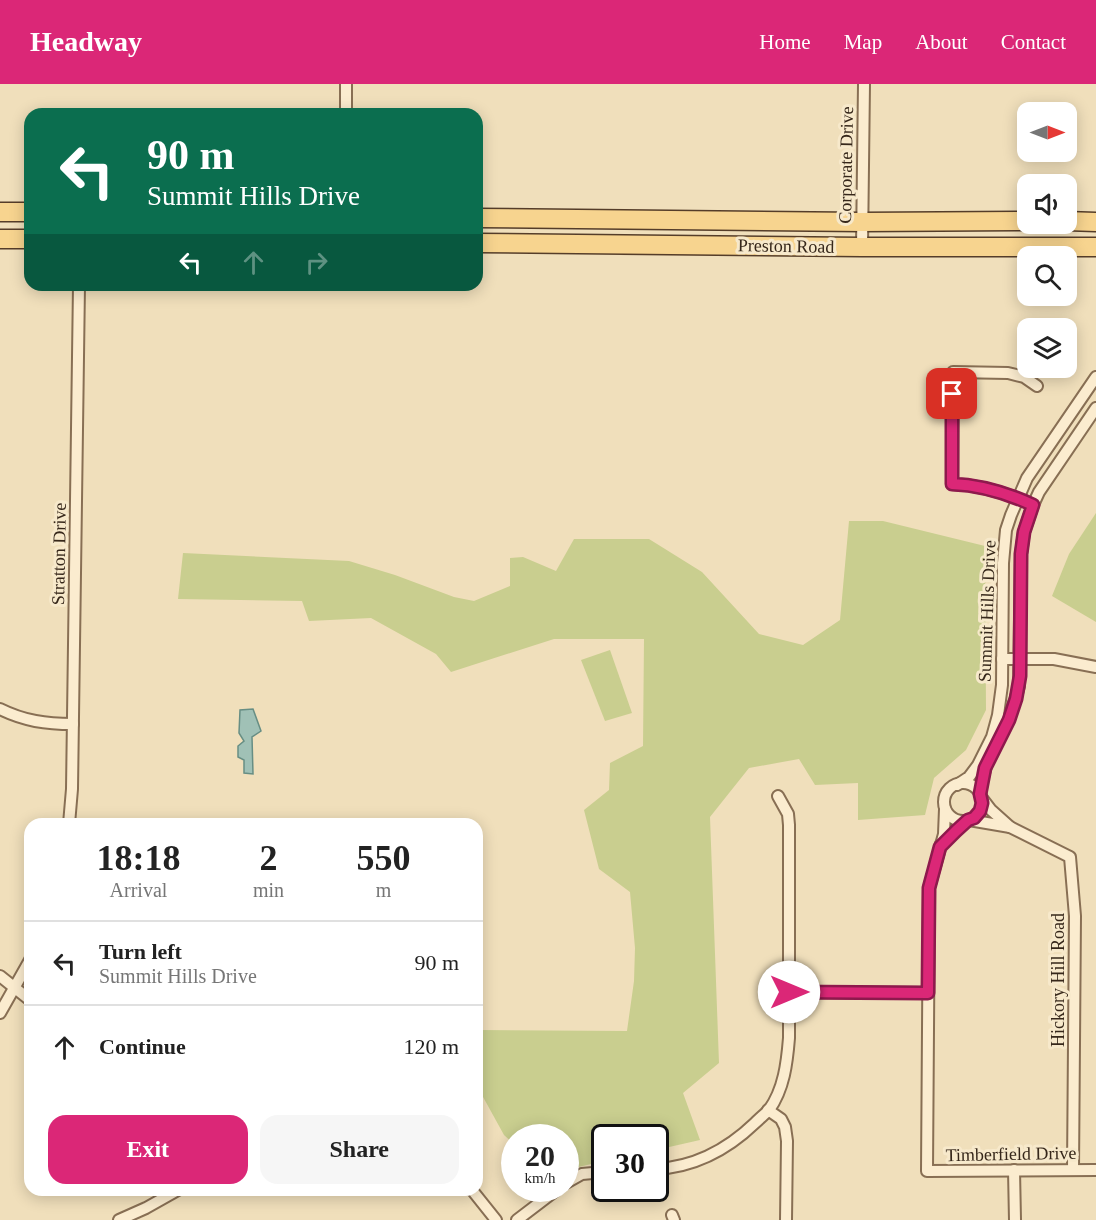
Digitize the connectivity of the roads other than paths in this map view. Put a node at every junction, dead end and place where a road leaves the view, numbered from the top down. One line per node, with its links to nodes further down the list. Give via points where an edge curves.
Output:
1 (346, 84): 3 (street)
2 (864, 84): 10 (street, Corporate Drive)
3 (346, 108)
4 (0, 212): 5 (main road)
5 (24, 213)
6 (483, 218): 7 (main road, Preston Road)
7 (524, 218): 10 (main road, Preston Road); 15 (main road)
8 (1017, 221): 10 (main road, Preston Road)
9 (1077, 221): 11 (main road)
10 (862, 222): 16 (street, Corporate Drive)
11 (1096, 222)
12 (0, 239): 13 (main road)
13 (24, 239)
14 (483, 243): 15 (main road, Preston Road)
15 (524, 244): 16 (main road, Preston Road)
16 (862, 247): 17 (main road, Preston Road)
17 (1096, 247)
18 (79, 291): 28 (street, Stratton Drive)
19 (1096, 377): 22 (street, Summit Hills Drive)
20 (1037, 386): 22 (street, via 1008,373 953,372 952,484)
21 (1096, 408): 23 (street, Summit Hills Drive)
22 (1017, 498): 23 (street); 24 (street, Summit Hills Drive, via 1006,530)
23 (1033, 505): 25 (street, Summit Hills Drive, via 1021,554)
24 (1002, 659): 25 (street); 29 (street, Summit Hills Drive, via 1001,700 992,737 969,777)
25 (1020, 659): 26 (street, via 1054,659); 31 (street, Summit Hills Drive, via 1016,699 985,768)
26 (1096, 667)
27 (0, 709): 28 (street, via 30,721)
28 (73, 724): 33 (street, Stratton Drive)
29 (957, 785): 31 (street, via 971,785); 32 (street, via 946,795)
30 (778, 796): 40 (street, via 789,825)
31 (980, 796): 34 (street, via 980,811); 35 (street, Hickory Hill Road)
32 (945, 809): 34 (street, via 955,819); 36 (street)
33 (70, 818)
34 (968, 820): 35 (street, Hickory Hill Road); 36 (street)
35 (1010, 827): 47 (street, Hickory Hill Road, via 1070,857 1075,915)
36 (941, 844): 41 (street, via 929,888)
37 (24, 971): 39 (street)
38 (0, 976): 39 (street)
39 (15, 988): 42 (street); 43 (street)
40 (789, 992): 41 (street); 44 (street, via 787,1062 780,1089)
41 (928, 993): 46 (street, Timberfield Drive, via 927,1172)
42 (24, 995)
43 (0, 1013)
44 (768, 1110): 45 (street, via 727,1146 692,1163); 55 (street, via 785,1127)
45 (669, 1167)
46 (1014, 1170): 47 (street, Timberfield Drive); 56 (street)
47 (1073, 1170): 48 (street, Timberfield Drive)
48 (1096, 1170)
49 (167, 1196): 52 (street)
50 (477, 1196): 53 (street)
51 (541, 1202): 54 (street)
52 (119, 1220)
53 (496, 1220)
54 (517, 1220)
55 (786, 1220)
56 (1015, 1220)

